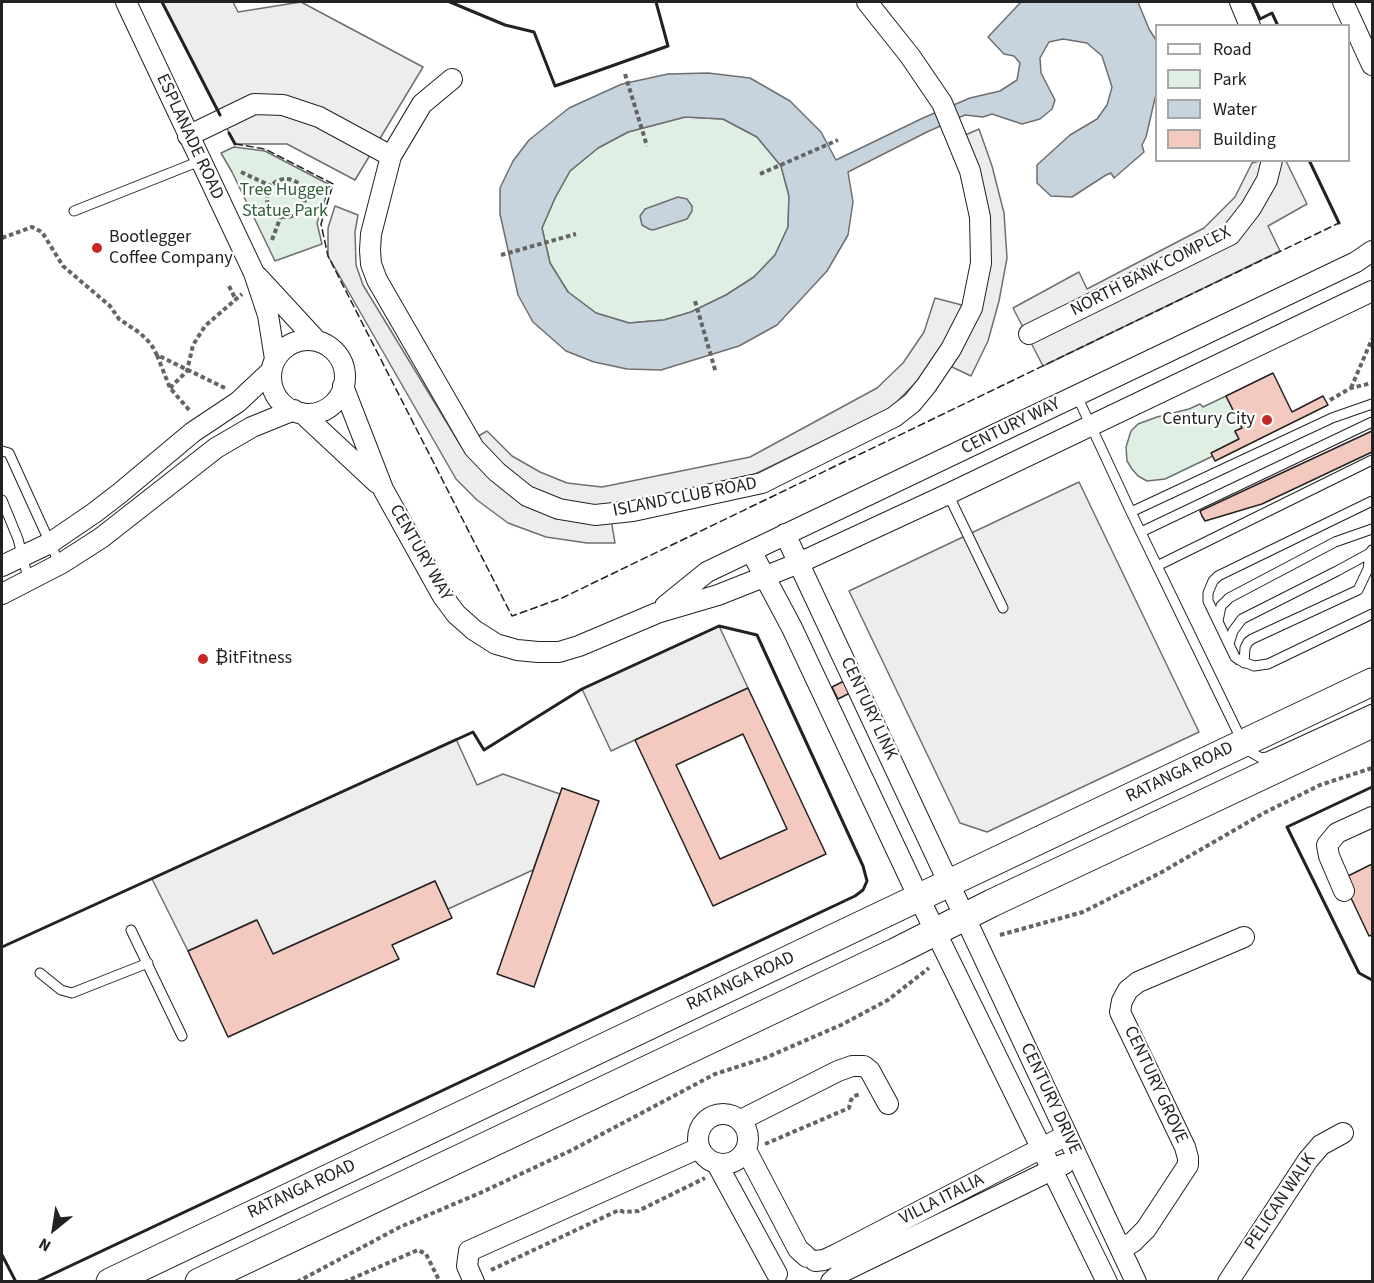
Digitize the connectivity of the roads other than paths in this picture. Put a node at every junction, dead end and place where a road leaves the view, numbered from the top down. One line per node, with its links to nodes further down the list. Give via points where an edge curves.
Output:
1 (126, 2): 8 (street, ESPLANADE ROAD)
2 (867, 2): 9 (street, ISLAND CLUB ROAD, via 942,104 969,171 980,217 981,263 972,308 951,349 912,403 894,417 762,483 633,511 594,515 559,509 527,496 497,472 474,448 371,264 371,234)
3 (1240, 2): 5 (street)
4 (1343, 2): 6 (street)
5 (1249, 24)
6 (1372, 65)
7 (452, 79): 9 (street, ISLAND CLUB ROAD, via 422,104)
8 (194, 148): 9 (street, via 260,107 283,105 306,111); 11 (lane); 13 (street, ESPLANADE ROAD)
9 (391, 156)
10 (1272, 162): 15 (street, NORTH BANK COMPLEX, via 1267,180 1230,235)
11 (74, 211)
12 (1372, 251): 19 (street, CENTURY WAY)
13 (250, 281): 16 (street, ESPLANADE ROAD); 17 (street, ESPLANADE ROAD, via 267,315)
14 (1372, 291): 23 (street, CENTURY WAY)
15 (1029, 334)
16 (317, 341): 17 (street, via 294,342 282,350); 18 (street, via 340,359)
17 (273, 365): 21 (street, via 271,381 276,394 282,403); 34 (street, via 238,402)
18 (343, 386): 21 (street, via 328,407 312,413); 26 (street, CENTURY WAY)
19 (1077, 396): 23 (lane); 33 (street, CENTURY WAY)
20 (1372, 405): 30 (lane, via 1332,418)
21 (298, 412): 26 (street, CENTURY WAY); 39 (street, via 252,427 216,448)
22 (1372, 422): 32 (lane)
23 (1091, 425): 27 (street, CENTURY WAY); 30 (lane)
24 (4, 453): 34 (lane)
25 (1372, 460): 41 (lane)
26 (383, 489): 46 (street, CENTURY WAY, via 442,595 456,614 496,644 517,650 558,652)
27 (948, 494): 38 (street, CENTURY WAY); 45 (lane)
28 (2, 500): 37 (lane)
29 (1372, 501): 48 (lane, via 1218,576 1208,601)
30 (1131, 512): 32 (lane)
31 (1372, 529): 48 (lane, via 1335,542 1228,598 1221,606)
32 (1141, 532): 41 (lane)
33 (786, 534): 35 (street, CENTURY WAY); 38 (street, CENTURY LINK)
34 (50, 543): 37 (street); 39 (lane)
35 (752, 551): 42 (street, CENTURY LINK); 46 (street, CENTURY WAY, via 707,572)
36 (1371, 551): 49 (lane, via 1242,619); 50 (lane, via 1358,590 1252,639 1245,648)
37 (23, 557): 40 (street); 43 (lane)
38 (799, 563): 42 (street, CENTURY WAY); 56 (street, CENTURY LINK)
39 (60, 565): 43 (street)
40 (2, 566)
41 (1157, 566): 54 (lane)
42 (764, 577): 46 (street, CENTURY WAY); 58 (street, CENTURY LINK, via 792,628)
43 (29, 582): 44 (street)
44 (2, 594)
45 (1003, 608)
46 (657, 613)
47 (1372, 614): 50 (lane, via 1268,664)
48 (1218, 621): 49 (lane)
49 (1229, 644): 50 (lane, via 1235,657)
50 (1244, 663)
51 (1372, 682): 54 (main road, RATANGA ROAD)
52 (1372, 709): 54 (lane, via 1267,757 1253,754)
53 (1372, 724): 59 (main road, RATANGA ROAD)
54 (1243, 743): 56 (main road, RATANGA ROAD)
55 (1372, 816): 57 (street, via 1337,833 1327,845)
56 (950, 884): 58 (main road, RATANGA ROAD); 59 (street, CENTURY LINK)
57 (1344, 891)
58 (919, 898): 61 (street, CENTURY LINK); 80 (main road, RATANGA ROAD)
59 (964, 917): 61 (main road, RATANGA ROAD); 69 (street, CENTURY DRIVE)
60 (132, 930): 63 (lane)
61 (936, 930): 71 (street, CENTURY DRIVE); 81 (main road, RATANGA ROAD)
62 (1244, 937): 76 (street, CENTURY GROVE, via 1138,982 1122,1001 1120,1012 1185,1147 1188,1165 1146,1229)
63 (148, 963): 64 (lane, via 72,993 61,990); 65 (lane)
64 (40, 974)
65 (182, 1036)
66 (883, 1096): 67 (street, via 870,1071 864,1066 852,1066)
67 (741, 1120): 70 (street, via 729,1114 709,1118 698,1134); 72 (street, via 747,1129)
68 (1343, 1134): 85 (street, PELICAN WALK, via 1321,1145 1308,1160)
69 (1067, 1135): 71 (street, VILLA ITALIA); 73 (street, CENTURY DRIVE)
70 (699, 1148): 74 (street); 79 (street, via 469,1251 467,1266)
71 (1041, 1149): 75 (street, CENTURY DRIVE); 77 (street, VILLA ITALIA, via 824,1260)
72 (748, 1153): 74 (street); 77 (street, via 798,1249)
73 (1077, 1157): 75 (street, VILLA ITALIA); 76 (street, CENTURY DRIVE)
74 (719, 1167): 78 (street)
75 (1052, 1171): 82 (street, VILLA ITALIA); 83 (street, CENTURY DRIVE)
76 (1121, 1249): 84 (street, CENTURY DRIVE)
77 (811, 1259): 78 (street, VILLA ITALIA, via 788,1260); 82 (street)
78 (776, 1278)
79 (473, 1279)
80 (110, 1281)
81 (199, 1281)
82 (829, 1281)
83 (1107, 1281)
84 (1136, 1281)
85 (1228, 1281)

